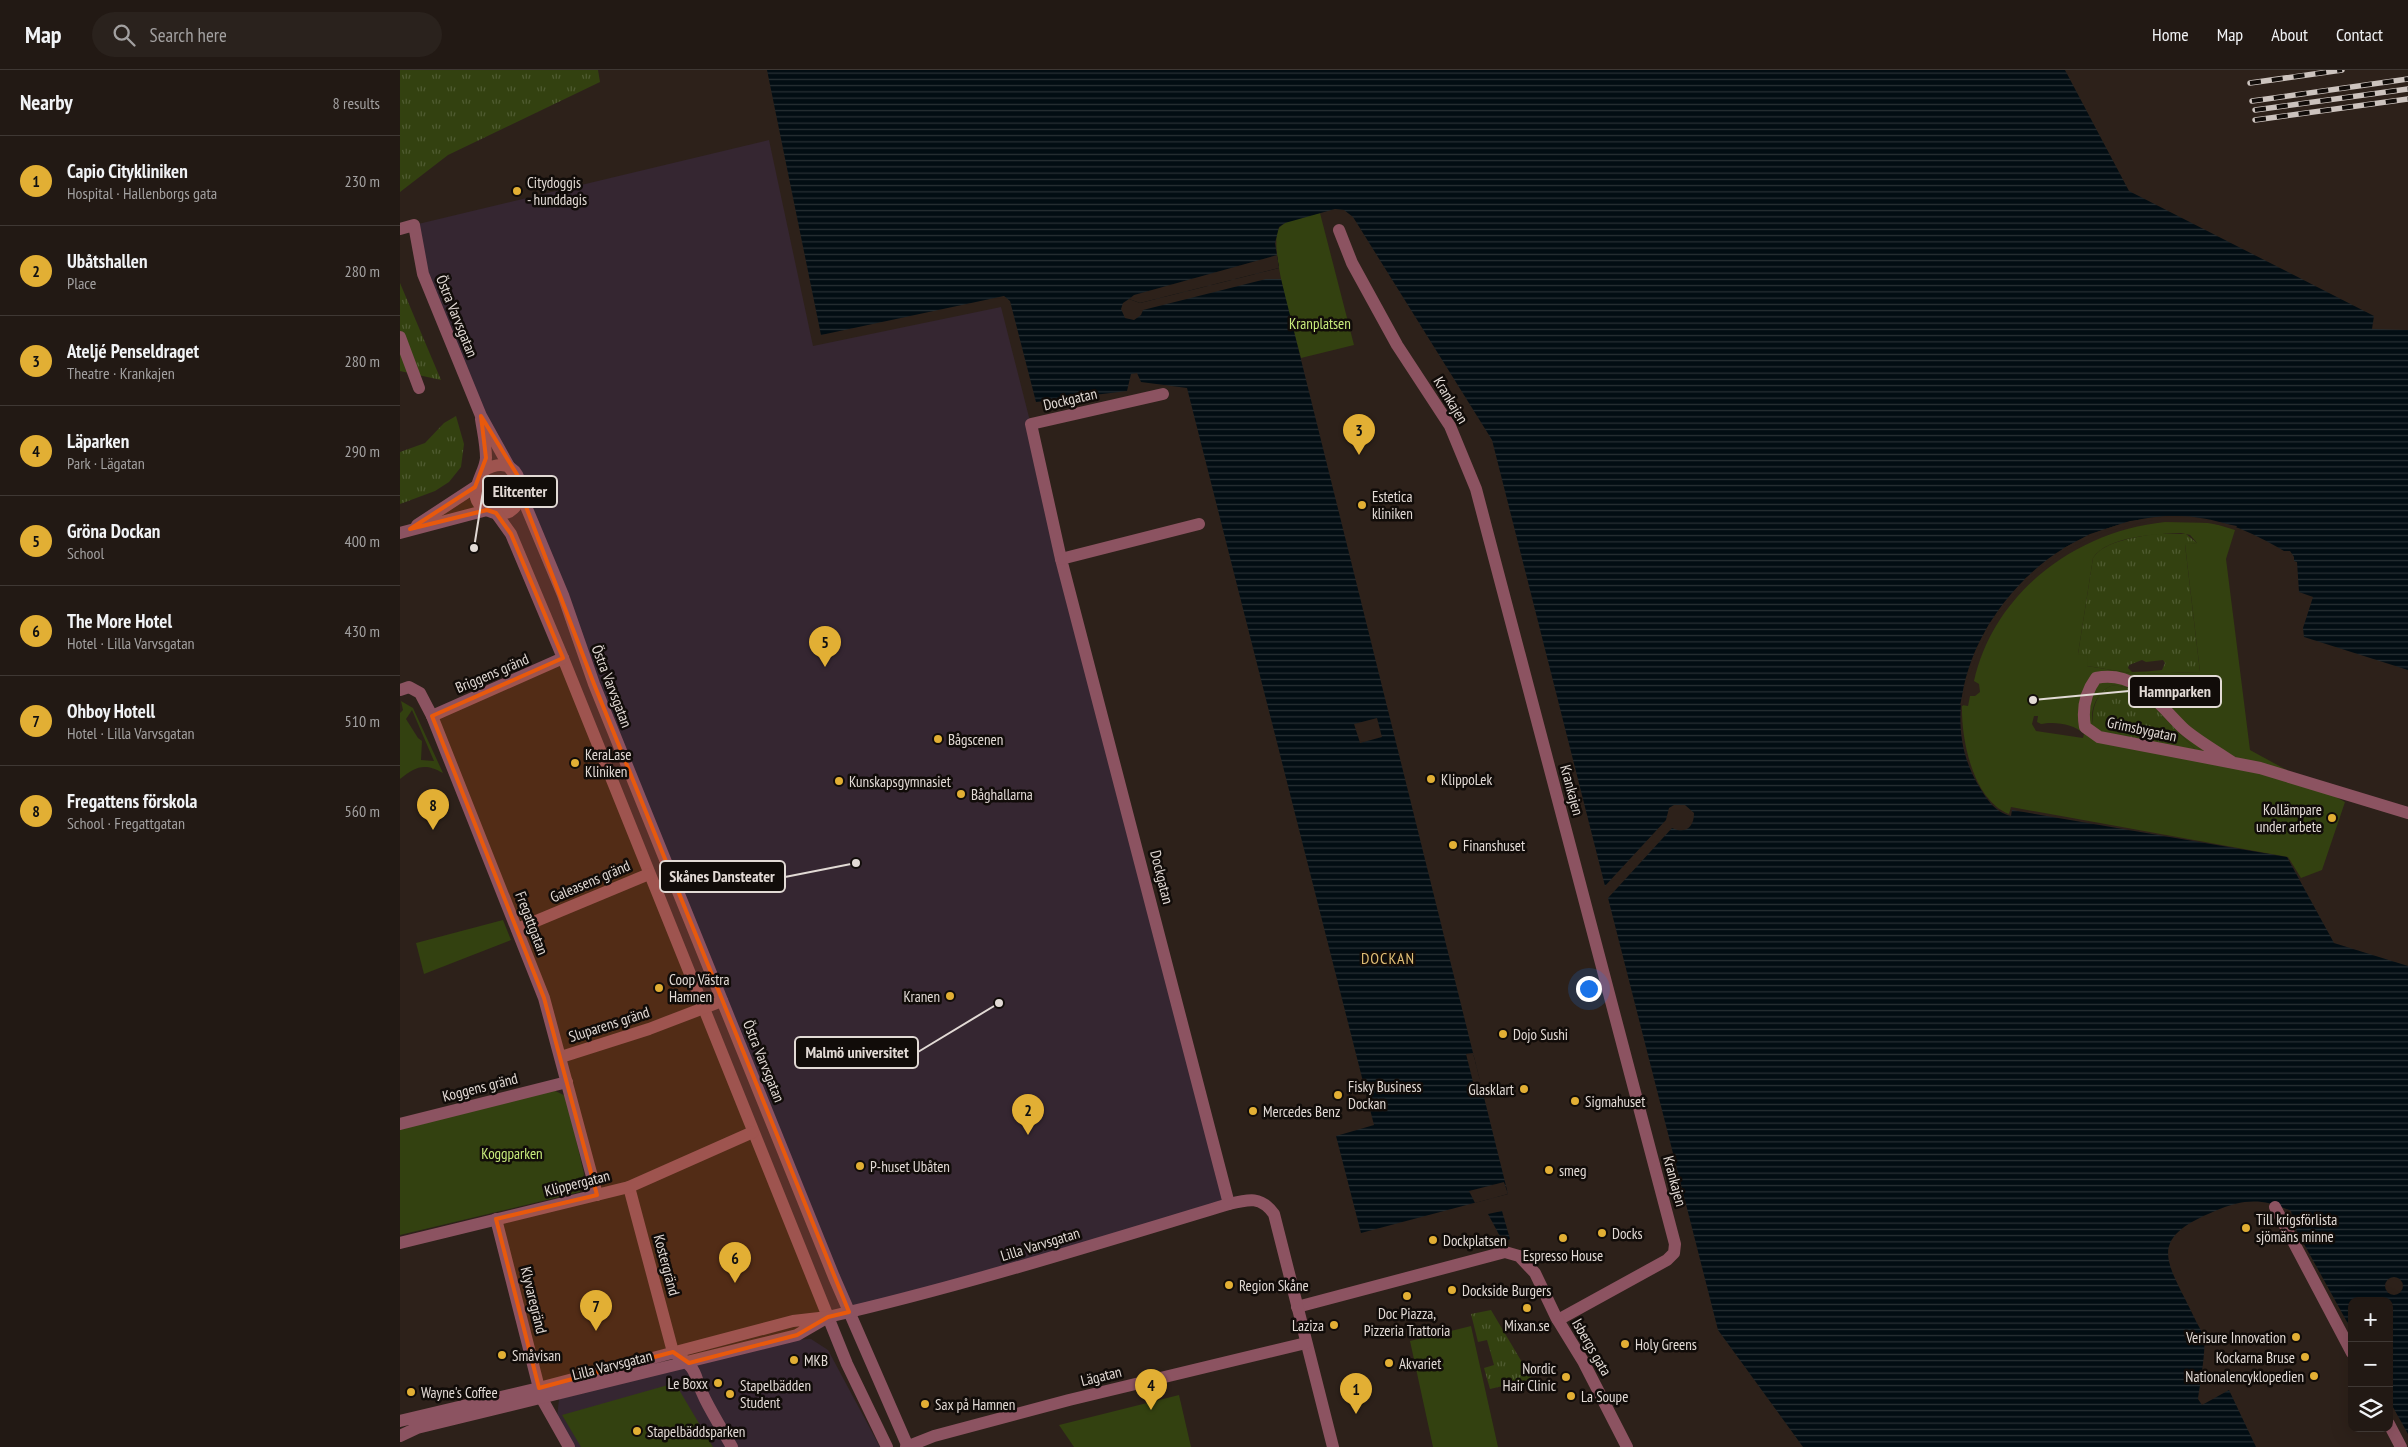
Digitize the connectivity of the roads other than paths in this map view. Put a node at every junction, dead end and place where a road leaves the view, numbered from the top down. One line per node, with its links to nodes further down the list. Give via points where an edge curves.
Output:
1 (400, 229): 6 (street, Östra Varvsgatan, via 414,225 423,274)
2 (1339, 230): 37 (street, Krankajen, via 1352,264 1397,345 1450,426 1476,489 1675,1244 1674,1253 1667,1260)
3 (400, 337): 4 (street)
4 (419, 388)
5 (1164, 394): 14 (street, Dockgatan, via 1031,424)
6 (481, 416): 7 (street, Östra Varvsgatan); 8 (street, Östra Varvsgatan, via 486,458)
7 (511, 470): 8 (street, via 497,466); 10 (street, via 517,474)
8 (483, 471): 9 (street)
9 (475, 487): 11 (street, via 478,501); 13 (street)
10 (522, 488): 11 (street, via 518,504 512,509); 22 (street, Östra Varvsgatan, via 525,504 563,596 594,684)
11 (492, 511): 13 (street); 15 (street, via 511,534)
12 (1199, 524): 14 (street)
13 (405, 531)
14 (1061, 559): 30 (street, Dockgatan)
15 (563, 658): 17 (street, Briggens gränd); 20 (street)
16 (400, 690): 17 (street, Fregattgatan, via 409,687 420,693)
17 (432, 716): 21 (street, Fregattgatan)
18 (2232, 762): 18 (street, Grimsbygatan, via 2186,730 2143,688 2113,676 2096,678 2091,685 2084,706 2085,727 2091,733 2107,740); 19 (street, Grimsbygatan)
19 (2408, 812)
20 (649, 874): 21 (street, Galeasens gränd); 23 (street)
21 (517, 929): 24 (street, Fregattgatan, via 544,998)
22 (722, 1000): 23 (street, Sluparens gränd); 35 (street, Östra Varvsgatan)
23 (703, 1008): 24 (street, Sluparens gränd); 27 (street)
24 (561, 1057): 25 (street, Fregattgatan)
25 (567, 1082): 26 (street, Koggens gränd); 29 (street, Fregattgatan)
26 (400, 1124)
27 (753, 1132): 28 (street, Klippergatan); 36 (street)
28 (629, 1187): 29 (street, Klippergatan); 40 (street, Kostergränd)
29 (598, 1195): 32 (street, Klippergatan)
30 (1229, 1204): 34 (street, Lilla Varvsgatan, via 1260,1201 1266,1203 1274,1214); 35 (street, Lilla Varvsgatan, via 1007,1272)
31 (2275, 1207): 39 (street)
32 (496, 1219): 33 (street, Klippergatan); 42 (street, Klyvaregränd)
33 (400, 1243)
34 (1298, 1307): 37 (street, via 1505,1252 1519,1256 1534,1273); 38 (street)
35 (849, 1312): 36 (street, Lilla Varvsgatan); 49 (street, Östra Varvsgatan)
36 (828, 1317): 40 (street, Lilla Varvsgatan, via 793,1321); 41 (street, Lilla Varvsgatan, via 797,1335); 48 (street, via 859,1393)
37 (1557, 1318): 51 (street, Isbergs gata)
38 (1306, 1343): 49 (street, Lägatan, via 1101,1392 934,1436); 50 (street)
39 (2348, 1345)
40 (674, 1352): 41 (street); 42 (street, Lilla Varvsgatan)
41 (689, 1363): 42 (street, Lilla Varvsgatan); 47 (street)
42 (540, 1393): 43 (street, Lilla Varvsgatan); 45 (street, Lilla Varvsgatan, via 417,1428); 46 (street, Klyvaregränd)
43 (400, 1421)
44 (2393, 1432): 52 (street)
45 (400, 1436)
46 (569, 1447)
47 (732, 1447)
48 (887, 1447)
49 (907, 1447)
50 (1333, 1447)
51 (1627, 1447)
52 (2401, 1447)

